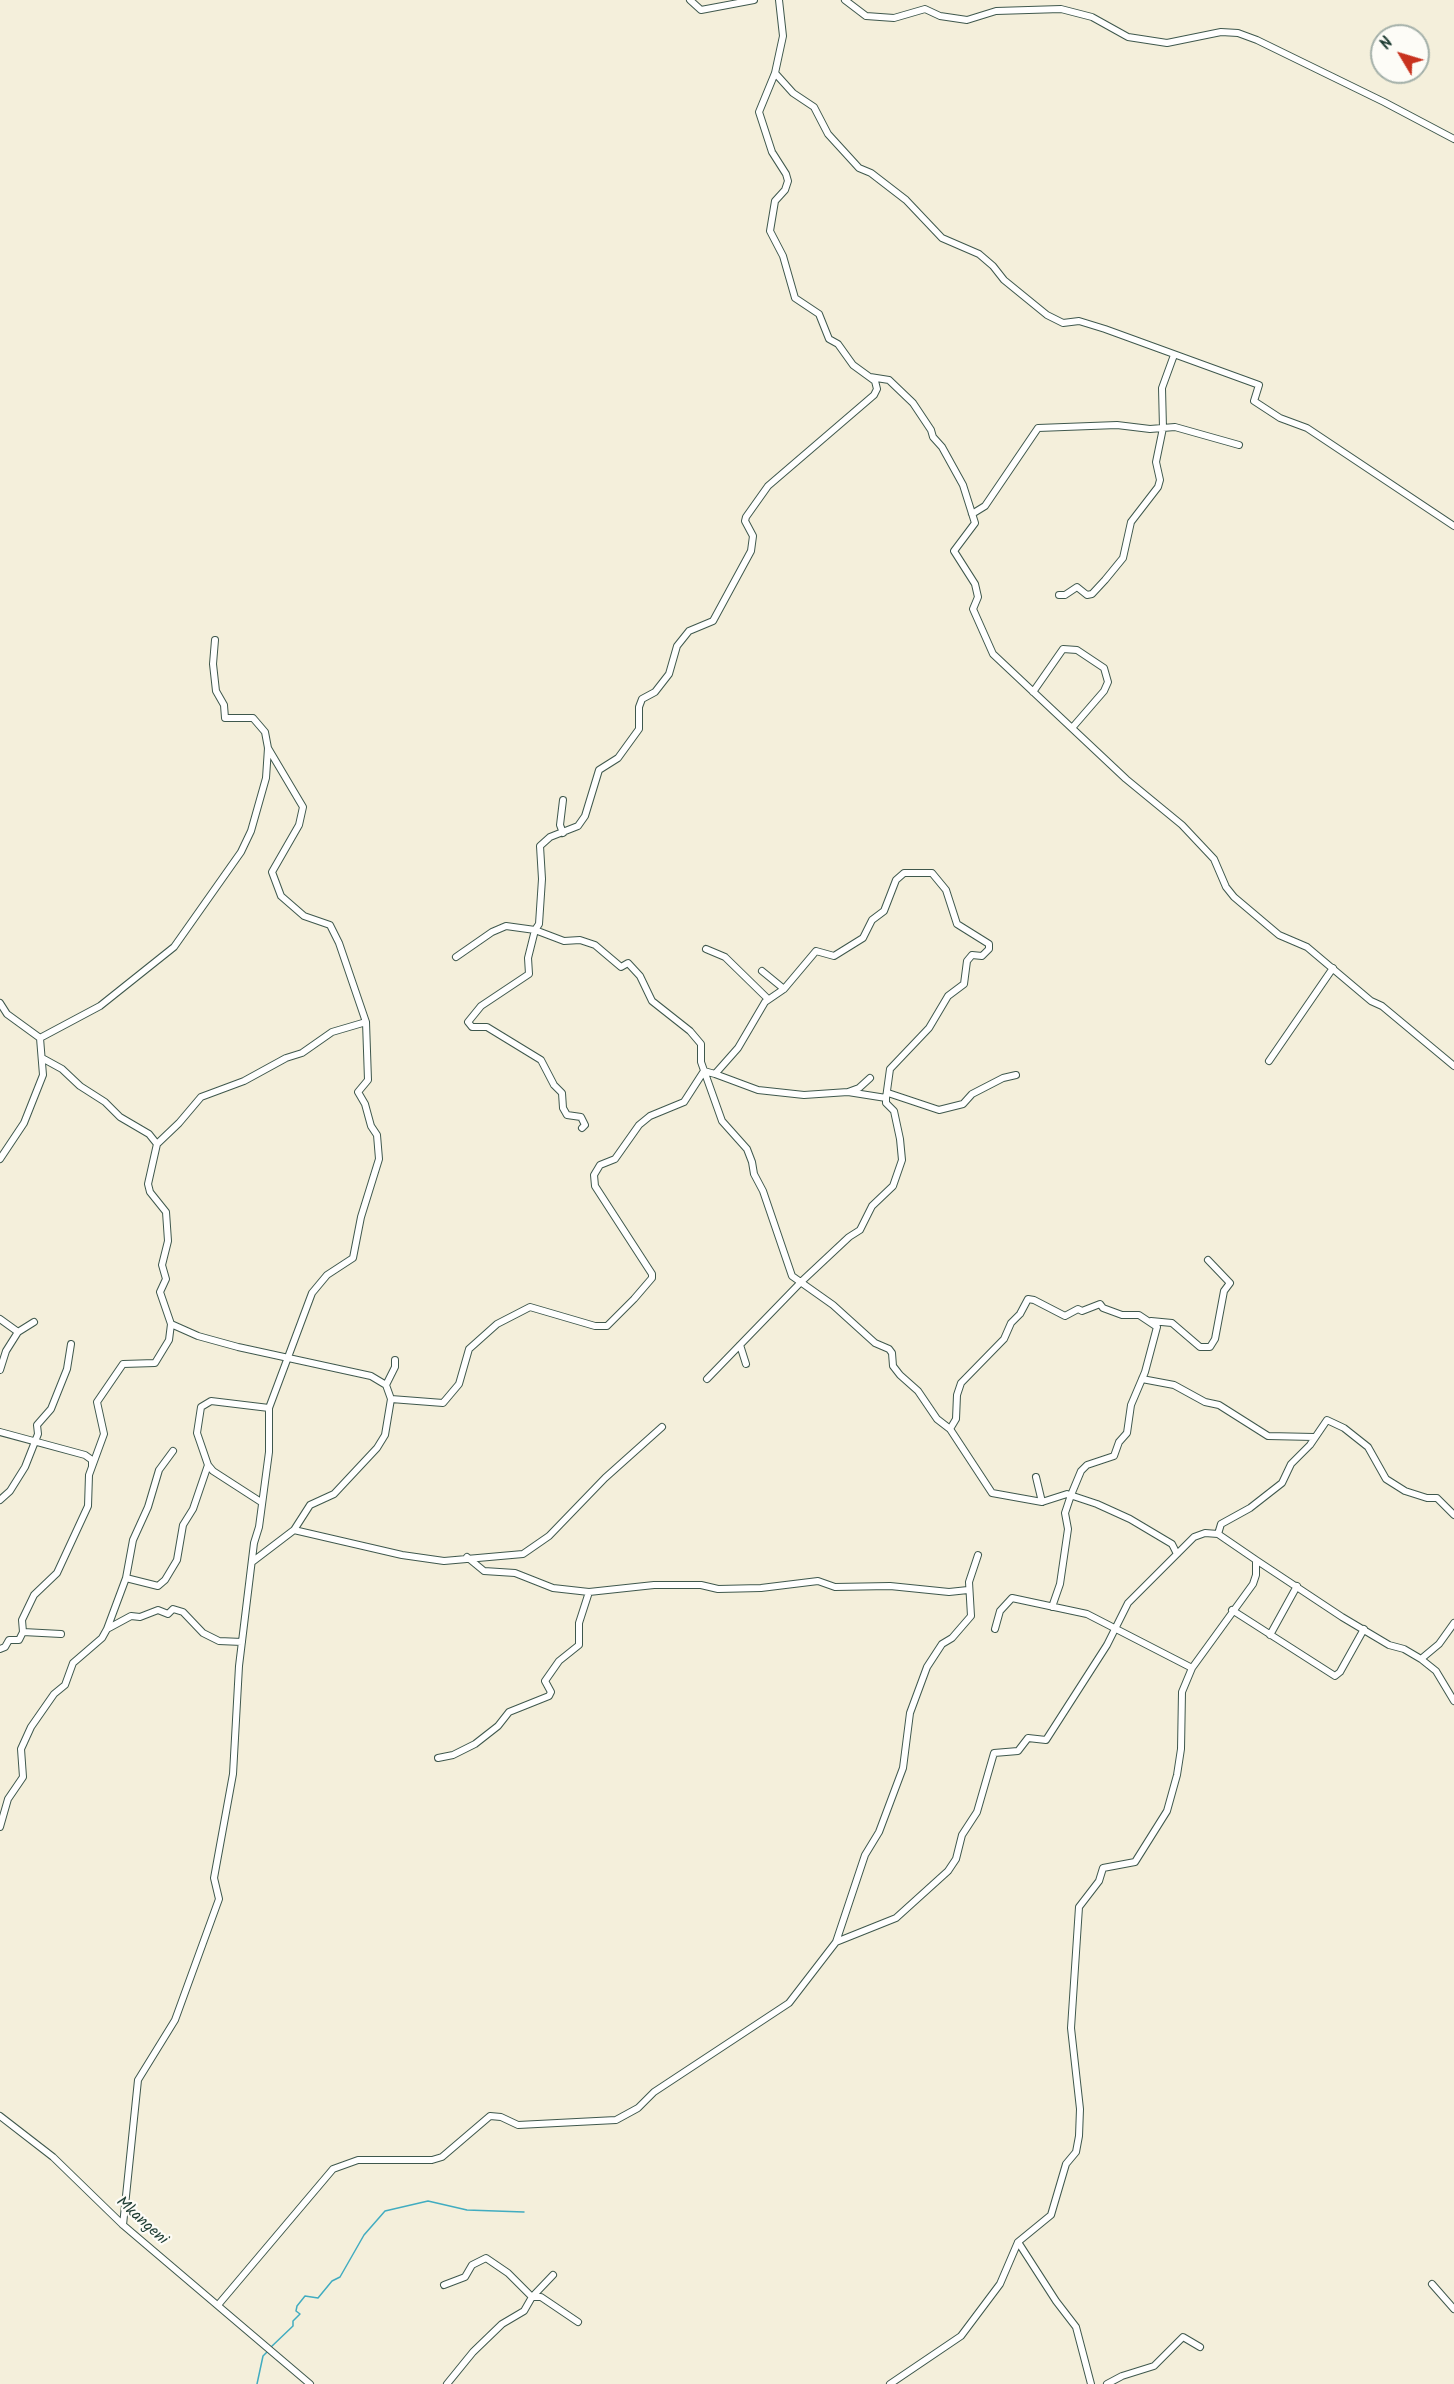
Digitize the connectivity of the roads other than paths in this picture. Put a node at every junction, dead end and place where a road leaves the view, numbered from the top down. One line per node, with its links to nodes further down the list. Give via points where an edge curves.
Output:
1 (690, 0): 2 (street, via 701,10)
2 (754, 0)
3 (779, 0): 5 (street, via 783,36)
4 (845, 0): 6 (street, via 866,16 894,18 925,9 967,20 996,11 1060,9 1092,17 1128,37 1167,43 1221,32 1238,33)
5 (775, 73): 7 (street, via 793,93 814,107 828,134 859,168 906,200 942,238 979,254 1047,315 1063,323 1078,321 1105,329); 8 (street, via 759,112 772,153 788,181 775,201 770,231 783,256 795,298 819,314 830,339)
6 (1454, 139)
7 (1174, 355): 9 (street, via 1162,388); 12 (street, via 1259,385 1254,401 1280,418 1307,428)
8 (869, 377): 11 (street, via 889,380 913,403 953,465); 19 (street, via 875,381 874,395 768,486 746,517 753,536 751,551 713,621 695,627 680,641 669,674 655,693 642,699 639,729 618,758 599,771 579,826)
9 (1163, 428): 10 (street, via 1175,427); 11 (street, via 1038,428 985,506); 13 (street, via 1156,462 1160,480 1131,522 1123,558 1092,594 1083,594 1077,587)
10 (1239, 445)
11 (972, 514): 15 (street, via 975,523 954,551 975,584 978,597 973,609 993,654)
12 (1454, 526)
13 (1059, 595)
14 (215, 640): 17 (street, via 216,691 224,705 225,718 253,717 265,732)
15 (1033, 692): 16 (street); 16 (street, via 1063,649 1077,650 1104,668 1108,682 1104,691)
16 (1072, 728): 23 (street, via 1182,825 1214,859 1234,897 1279,935 1307,946)
17 (268, 748): 28 (street, via 303,807 299,825 272,872 276,885 296,910 333,927); 29 (street, via 266,778 251,831 241,852 174,947 100,1006)
18 (563, 800): 19 (street)
19 (563, 833): 20 (street, via 540,846 541,903)
20 (535, 930): 22 (street, via 506,926); 33 (street, via 564,941 580,940 595,945 616,965 631,965 652,1001 701,1044); 39 (street, via 528,958 529,974 482,1006 468,1022 472,1027 487,1027 541,1060 562,1093 563,1108 567,1114 580,1117 585,1125)
21 (706, 949): 26 (street, via 725,957)
22 (456, 957)
23 (1333, 968): 31 (street); 32 (street)
24 (762, 971): 25 (street)
25 (784, 989): 26 (street); 38 (street, via 816,951 834,956 863,939 872,920 884,911 895,881 903,873 932,873 946,890 957,924 989,944 989,949 982,956 972,954 967,961 964,984 948,996 930,1028 890,1069)
26 (768, 999): 34 (street, via 738,1048)
27 (0, 1003): 29 (street, via 7,1014)
28 (366, 1022): 40 (street, via 332,1032 302,1053 201,1097); 51 (street, via 368,1080 358,1092 377,1135 379,1159 375,1178 361,1217 353,1258 327,1275 312,1293)
29 (40, 1038): 30 (street)
30 (42, 1058): 40 (street, via 149,1134); 41 (street, via 43,1075 24,1123)
31 (1269, 1061)
32 (1454, 1066)
33 (704, 1071): 34 (street); 43 (street, via 722,1121 747,1149 792,1276); 58 (street, via 684,1102 639,1125 615,1159 600,1165 594,1175 595,1186 652,1274 634,1299 607,1326 530,1307 497,1324 469,1348 459,1384 443,1403)
34 (715, 1074): 37 (street, via 758,1090 804,1095)
35 (1016, 1075): 38 (street, via 972,1094 963,1104 939,1110)
36 (870, 1078): 37 (street)
37 (848, 1092): 38 (street)
38 (887, 1096): 43 (street, via 900,1139 899,1174 893,1186 872,1206 860,1230)
39 (582, 1128)
40 (157, 1144): 47 (street, via 148,1184 166,1212 168,1241 162,1264 166,1279 160,1292)
41 (0, 1159)
42 (1208, 1260): 46 (street, via 1230,1283 1224,1291 1210,1347 1200,1347 1172,1323)
43 (802, 1281): 50 (street); 61 (street, via 876,1342 889,1348 893,1366)
44 (0, 1319): 48 (street)
45 (34, 1322): 48 (street)
46 (1151, 1322): 56 (street, via 1157,1327); 61 (street, via 1139,1315 1122,1315 1100,1304 1065,1316 1028,1299 1004,1339 962,1383 956,1419)
47 (171, 1324): 51 (street, via 198,1336); 67 (street, via 169,1340 155,1363 123,1364 97,1402 104,1434)
48 (18, 1332): 54 (street)
49 (71, 1344): 64 (street, via 67,1369 51,1409 38,1425)
50 (740, 1346): 53 (street); 55 (street)
51 (286, 1359): 57 (street, via 371,1376); 59 (street)
52 (395, 1360): 57 (street)
53 (746, 1364)
54 (0, 1370)
55 (707, 1379)
56 (1142, 1379): 63 (street, via 1174,1385 1205,1402 1220,1405 1268,1436); 69 (street, via 1129,1410 1127,1433 1114,1456 1087,1465)
57 (386, 1385): 58 (street)
58 (391, 1399): 74 (street, via 385,1435 377,1448 334,1494 310,1505)
59 (269, 1408): 66 (street, via 211,1401 201,1407 197,1433); 71 (street, via 269,1452)
60 (662, 1427): 78 (street, via 549,1536 523,1554)
61 (950, 1429): 72 (street, via 992,1493)
62 (0, 1432): 64 (street)
63 (1314, 1437): 73 (street, via 1327,1420 1334,1421 1368,1447 1386,1479 1406,1491 1437,1498); 75 (street, via 1281,1483 1250,1508 1221,1524)
64 (35, 1442): 67 (street, via 85,1455 92,1460); 70 (street, via 25,1467)
65 (173, 1451): 81 (street, via 159,1470 133,1540)
66 (207, 1465): 71 (street, via 220,1478 245,1489); 81 (street, via 193,1509 183,1525 177,1560 165,1580 158,1586)
67 (92, 1466): 92 (street, via 88,1506 57,1573 34,1595 21,1620)
68 (1036, 1477): 72 (street)
69 (1071, 1495): 72 (street); 76 (street, via 1130,1519 1172,1544); 85 (street, via 1065,1513 1068,1529 1060,1584)
70 (0, 1500)
71 (261, 1502): 80 (street)
72 (1042, 1502)
73 (1454, 1515)
74 (294, 1530): 78 (street, via 402,1555 444,1561); 80 (street)
75 (1218, 1533): 76 (street, via 1194,1537); 79 (street)
76 (1177, 1554): 90 (street, via 1128,1603)
77 (978, 1555): 83 (street)
78 (467, 1557): 84 (street, via 484,1571 515,1573 553,1588)
79 (1256, 1560): 82 (street); 86 (street, via 1253,1584)
80 (252, 1562): 95 (street)
81 (126, 1578): 88 (street)
82 (1297, 1586): 91 (street); 94 (street)
83 (968, 1590): 84 (street, via 835,1587 818,1581 718,1589 654,1585); 102 (street, via 971,1616 942,1644 927,1667 910,1713 903,1768 879,1832 865,1855)
84 (589, 1592): 100 (street, via 579,1623 579,1646 559,1661 546,1681 549,1696 509,1712 475,1744)
85 (1052, 1607): 89 (street, via 1012,1598 1000,1611); 90 (street, via 1087,1614)
86 (1232, 1610): 94 (street); 98 (street)
87 (1454, 1623): 97 (street, via 1439,1644)
88 (107, 1629): 95 (street, via 131,1616 158,1610 168,1614 173,1609 183,1612 203,1633 219,1641); 101 (street, via 73,1663 65,1685 31,1727 21,1749 23,1777 8,1799)
89 (995, 1629)
90 (1114, 1629): 98 (street); 102 (street, via 1046,1740 1028,1738 1018,1751 994,1753 976,1812 948,1871 896,1918)
91 (1364, 1629): 94 (street, via 1335,1676); 97 (street)
92 (24, 1632): 93 (street); 96 (street, via 19,1640 9,1640)
93 (61, 1634)
94 (1270, 1635)
95 (242, 1642): 104 (street, via 233,1774 214,1878 219,1899 175,2020 138,2080)
96 (0, 1649)
97 (1420, 1659): 99 (street, via 1436,1671)
98 (1192, 1668): 105 (street, via 1182,1692 1181,1749 1167,1811 1135,1862 1103,1868 1099,1881 1079,1907 1071,2028 1079,2136 1051,2215)
99 (1452, 1696)
100 (438, 1758)
101 (0, 1827)
102 (837, 1942): 110 (street, via 789,2003 616,2120 518,2125 489,2116 442,2157 358,2160 333,2169)
103 (0, 2116): 104 (street, Mkangeni, via 52,2157)
104 (123, 2225): 110 (street, Mkangeni)
105 (1018, 2242): 116 (street, via 1000,2284 961,2336); 117 (street, via 1076,2327)
106 (554, 2275): 109 (street)
107 (1432, 2284): 111 (street)
108 (444, 2285): 109 (street, via 465,2277 471,2265 486,2258)
109 (532, 2297): 112 (street, via 542,2297); 115 (street, via 524,2311 502,2324)
110 (218, 2306): 114 (street, Mkangeni)
111 (1454, 2309)
112 (578, 2322)
113 (1200, 2347): 118 (street, via 1183,2337 1154,2366)
114 (310, 2384)
115 (447, 2384)
116 (890, 2384)
117 (1091, 2384)
118 (1107, 2384)

